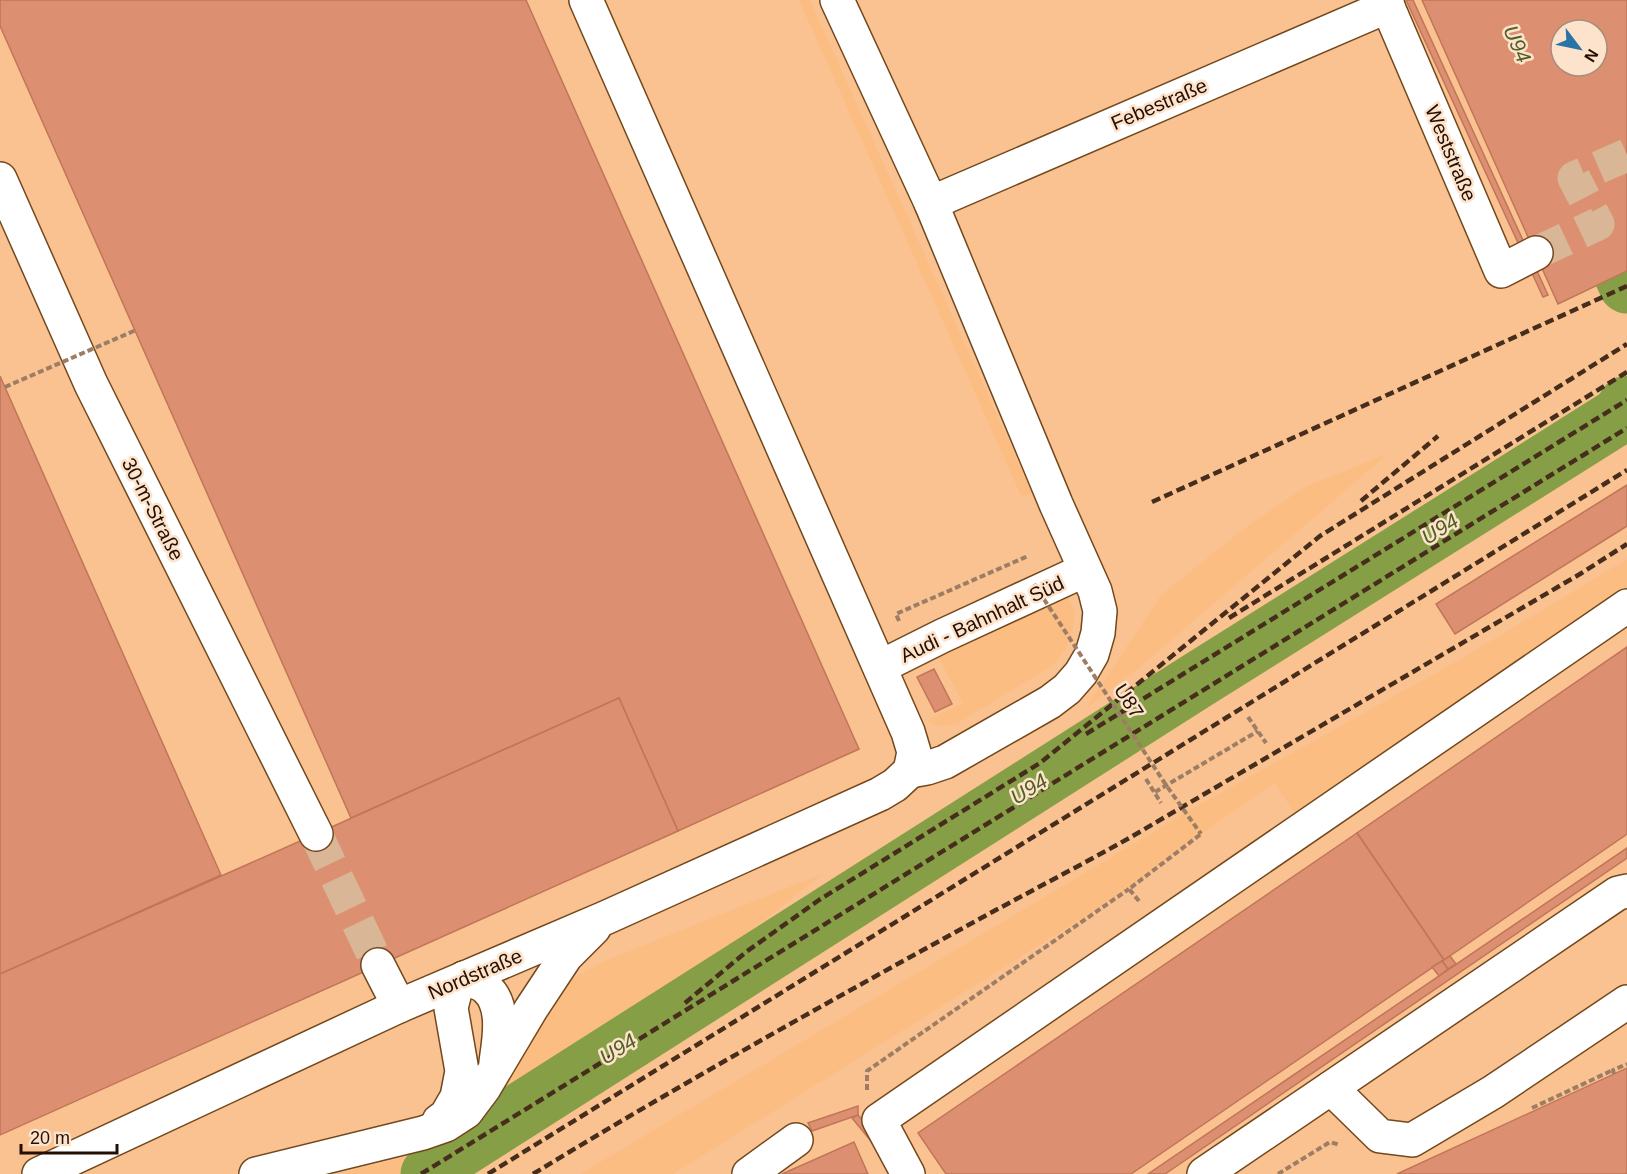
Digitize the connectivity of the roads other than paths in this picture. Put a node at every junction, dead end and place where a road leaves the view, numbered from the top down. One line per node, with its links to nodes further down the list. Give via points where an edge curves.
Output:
1 (586, 0): 9 (lane)
2 (837, 0): 5 (lane)
3 (1386, 3): 5 (lane, Febestraße); 6 (lane, Weststraße, via 1501,270)
4 (0, 180): 11 (lane, 30-m-Straße, via 91,384)
5 (931, 203): 7 (lane)
6 (1536, 253)
7 (1085, 570): 9 (lane, Audi - Bahnhalt Süd); 10 (lane, via 1100,611 1092,654 1081,673 1050,702 945,762)
8 (1627, 606): 27 (lane, via 879,1120)
9 (880, 667): 10 (lane, via 914,752)
10 (910, 771): 13 (lane, Nordstraße, via 880,794)
11 (316, 834)
12 (1627, 891): 20 (lane, via 1618,893)
13 (605, 918): 15 (lane, Nordstraße); 19 (lane, via 566,956)
14 (378, 965): 17 (lane)
15 (464, 978): 17 (lane, Nordstraße); 18 (lane, via 451,1008); 19 (lane, via 485,987 497,1001 500,1036)
16 (1627, 1002): 20 (lane, via 1493,1092 1412,1140 1380,1136)
17 (399, 1006): 18 (lane, via 421,1005 439,1015); 24 (lane, Nordstraße)
18 (456, 1036): 21 (lane, via 462,1071 457,1097 446,1116)
19 (494, 1070): 21 (lane, via 466,1112)
20 (1330, 1088): 23 (lane)
21 (423, 1133): 25 (lane)
22 (796, 1140): 26 (lane)
23 (1246, 1162): 28 (lane)
24 (39, 1174)
25 (256, 1174)
26 (749, 1174)
27 (908, 1174)
28 (1204, 1174)

